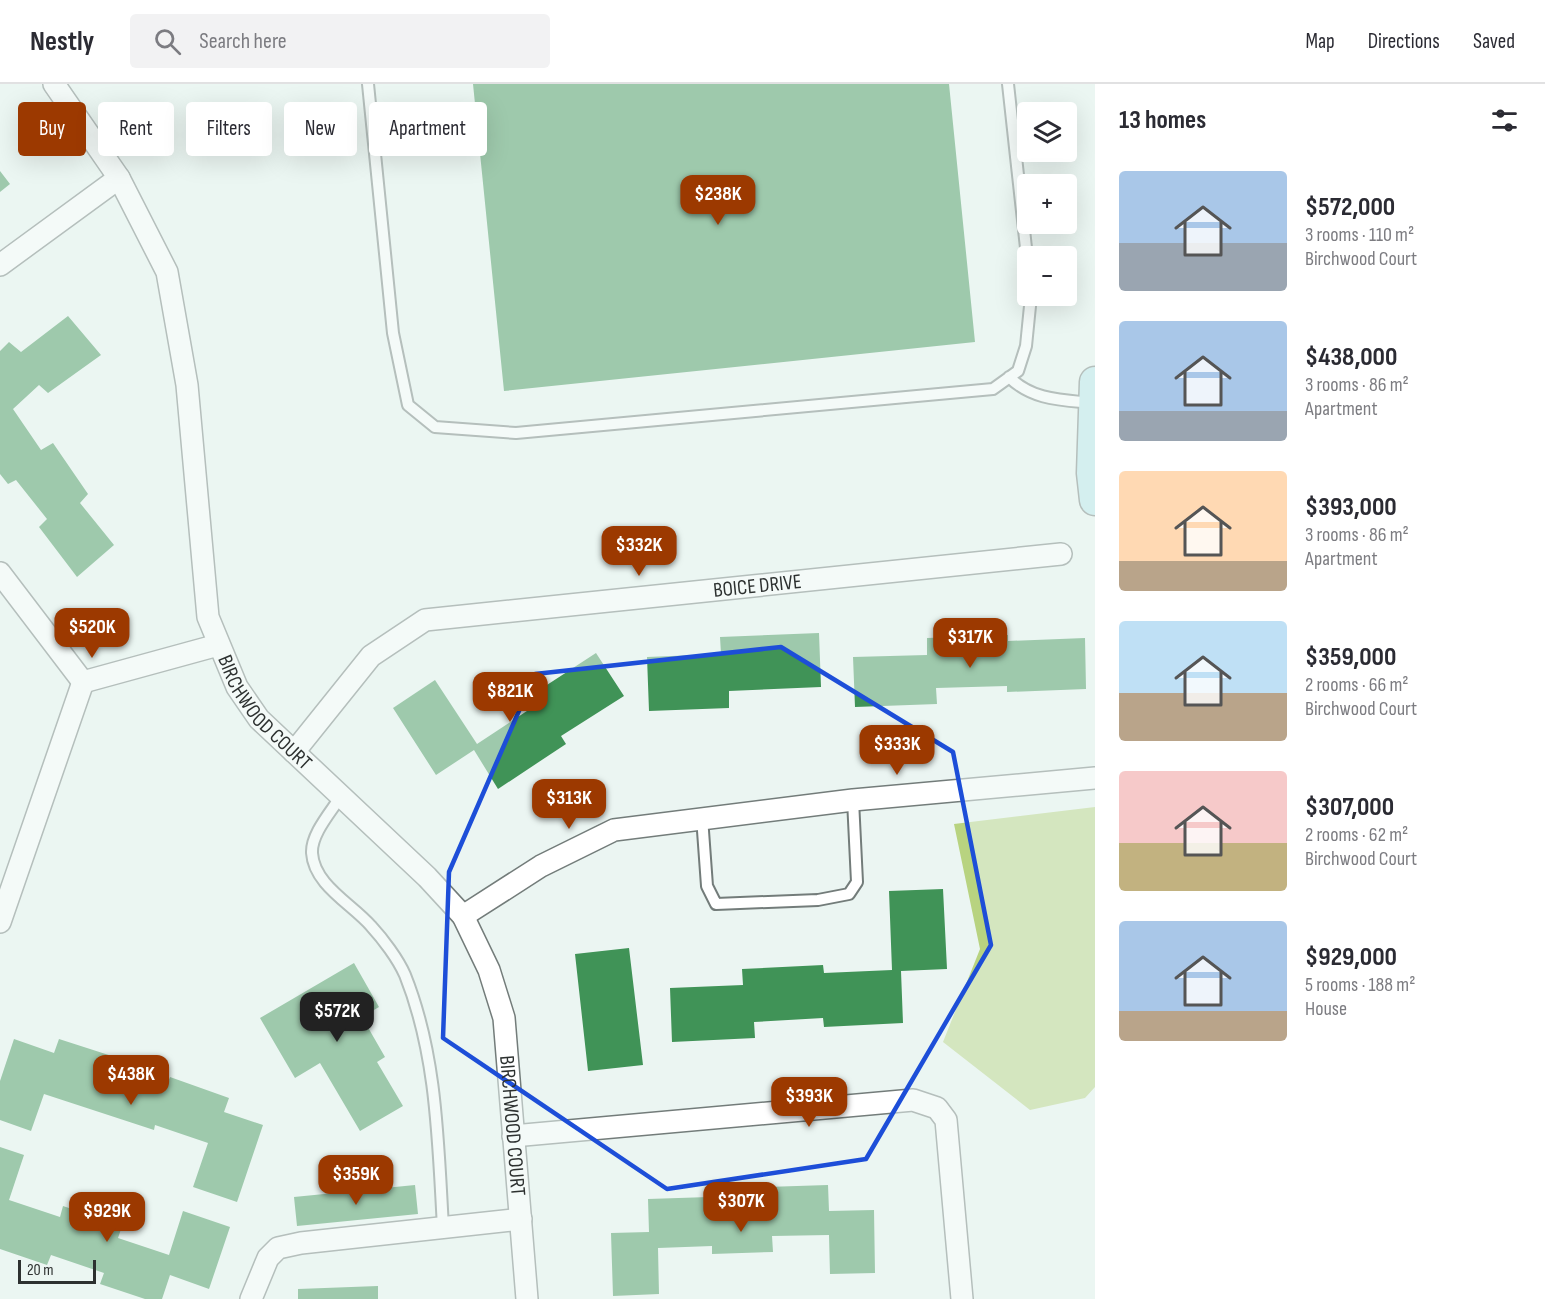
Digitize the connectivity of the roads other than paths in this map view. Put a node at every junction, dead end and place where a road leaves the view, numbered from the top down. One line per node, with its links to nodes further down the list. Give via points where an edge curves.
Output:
1 (54, 84): 4 (street, BIRCHWOOD COURT)
2 (368, 84): 8 (lane, via 393,333 408,405 435,427 516,433 953,394 993,389)
3 (1008, 84): 5 (lane)
4 (119, 178): 6 (street); 13 (street, BIRCHWOOD COURT, via 167,272 187,385 208,617)
5 (1026, 246)
6 (0, 265)
7 (1029, 306): 8 (lane, via 1026,346 1018,370)
8 (1009, 377): 9 (lane, via 1021,389 1041,398)
9 (1094, 392): 10 (main road)
10 (1095, 500)
11 (1061, 554): 15 (street, BOICE DRIVE, via 425,620 371,656)
12 (0, 573): 14 (street)
13 (218, 645): 14 (street); 15 (street, BIRCHWOOD COURT, via 237,687 259,719)
14 (83, 681): 21 (street)
15 (294, 752): 17 (street, BIRCHWOOD COURT)
16 (1095, 778): 18 (street)
17 (341, 796): 20 (street, BIRCHWOOD COURT); 24 (lane, via 320,828 312,852 322,880 372,927 404,972 422,1027 437,1118)
18 (853, 800): 19 (street); 19 (lane, via 857,882 849,894 818,900 716,904 707,886)
19 (702, 817): 20 (street, via 614,830 541,866)
20 (463, 916): 22 (street, BIRCHWOOD COURT, via 489,970 504,1018)
21 (0, 922)
22 (513, 1136): 23 (street, BIRCHWOOD COURT); 27 (street, via 843,1105 925,1102 946,1119)
23 (521, 1219): 24 (street); 26 (street, BIRCHWOOD COURT)
24 (443, 1227): 25 (street, via 278,1248 268,1258)
25 (251, 1299)
26 (527, 1299)
27 (962, 1299)

